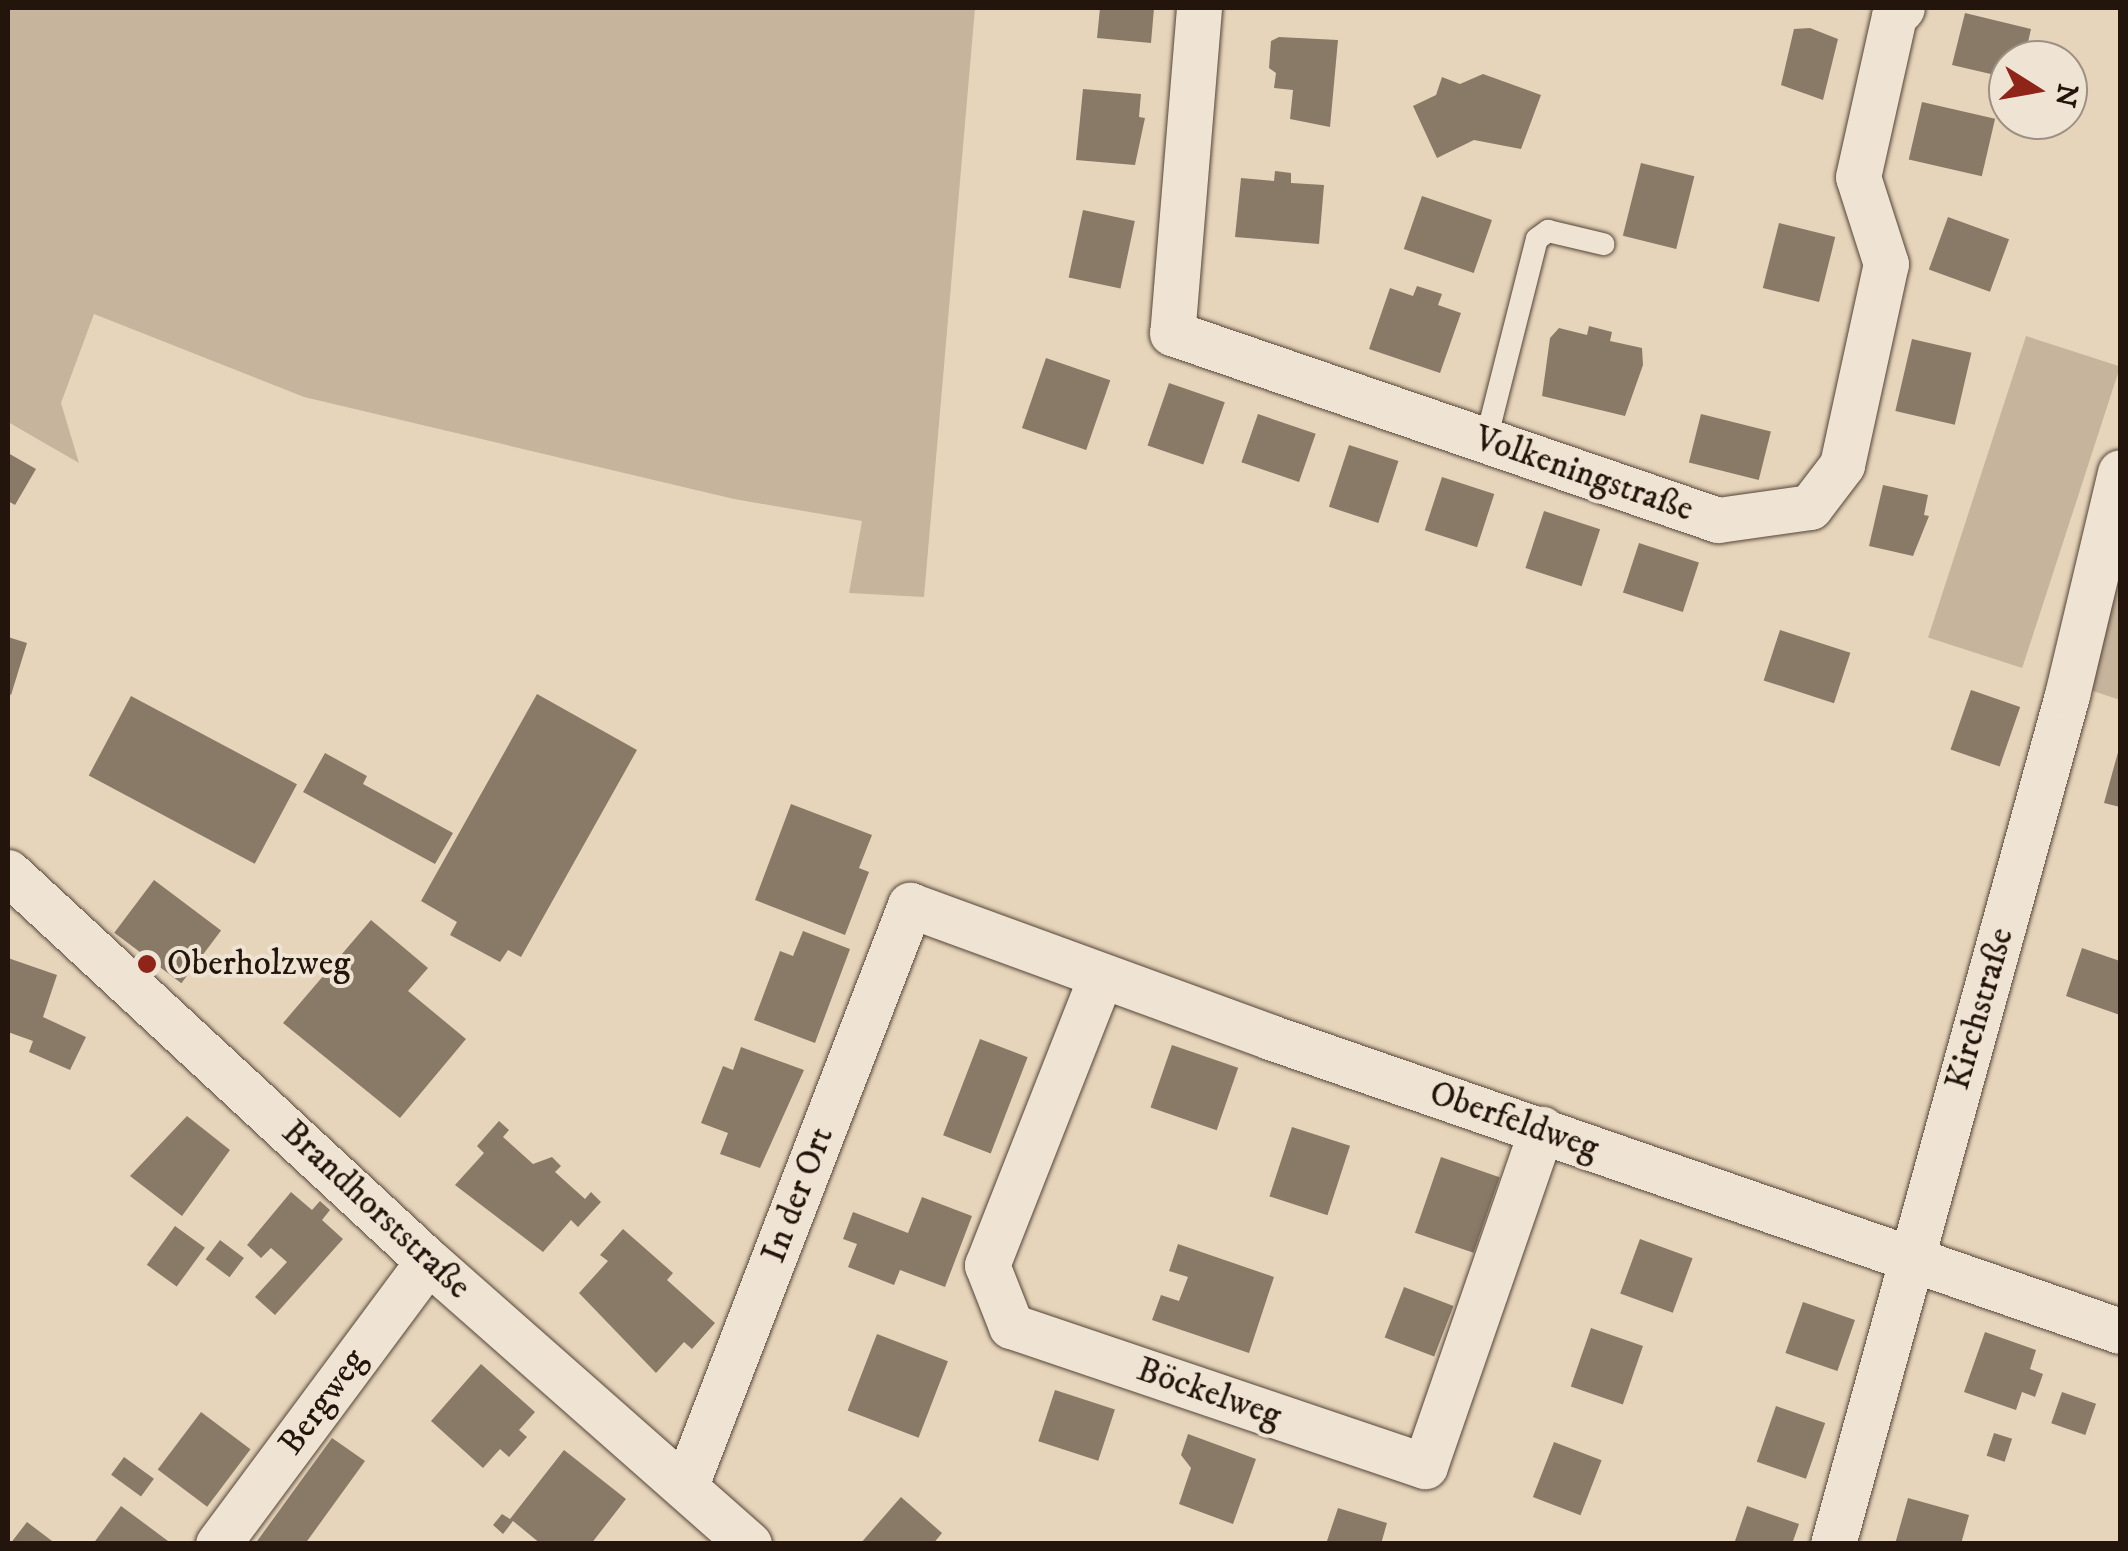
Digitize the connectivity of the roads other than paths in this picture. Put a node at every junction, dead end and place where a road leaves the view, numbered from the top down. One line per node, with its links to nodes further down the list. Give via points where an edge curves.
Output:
1 (1200, 8): 4 (street, Volkeningstraße, via 1172,333)
2 (1902, 8): 4 (street, Volkeningstraße, via 1894,16 1858,177 1886,264 1883,284 1842,464 1810,507 1718,520)
3 (1603, 244): 4 (lane, via 1548,230 1537,239)
4 (1486, 440)
5 (2120, 472): 11 (street, Kirchstraße, via 2067,695)
6 (8, 872): 10 (street, Brandhorststraße)
7 (910, 905): 8 (street, Oberfeldweg); 13 (street, In der Ort)
8 (1102, 976): 9 (street, Oberfeldweg); 9 (street, Böckelweg, via 986,1265 1012,1326 1425,1466)
9 (1542, 1130): 11 (street, Oberfeldweg)
10 (428, 1260): 13 (street, Brandhorststraße); 14 (street, Bergweg)
11 (1909, 1260): 12 (street, Oberfeldweg); 16 (street, Kirchstraße)
12 (2120, 1331)
13 (686, 1485): 15 (street, Brandhorststraße)
14 (218, 1544)
15 (749, 1544)
16 (1833, 1544)

